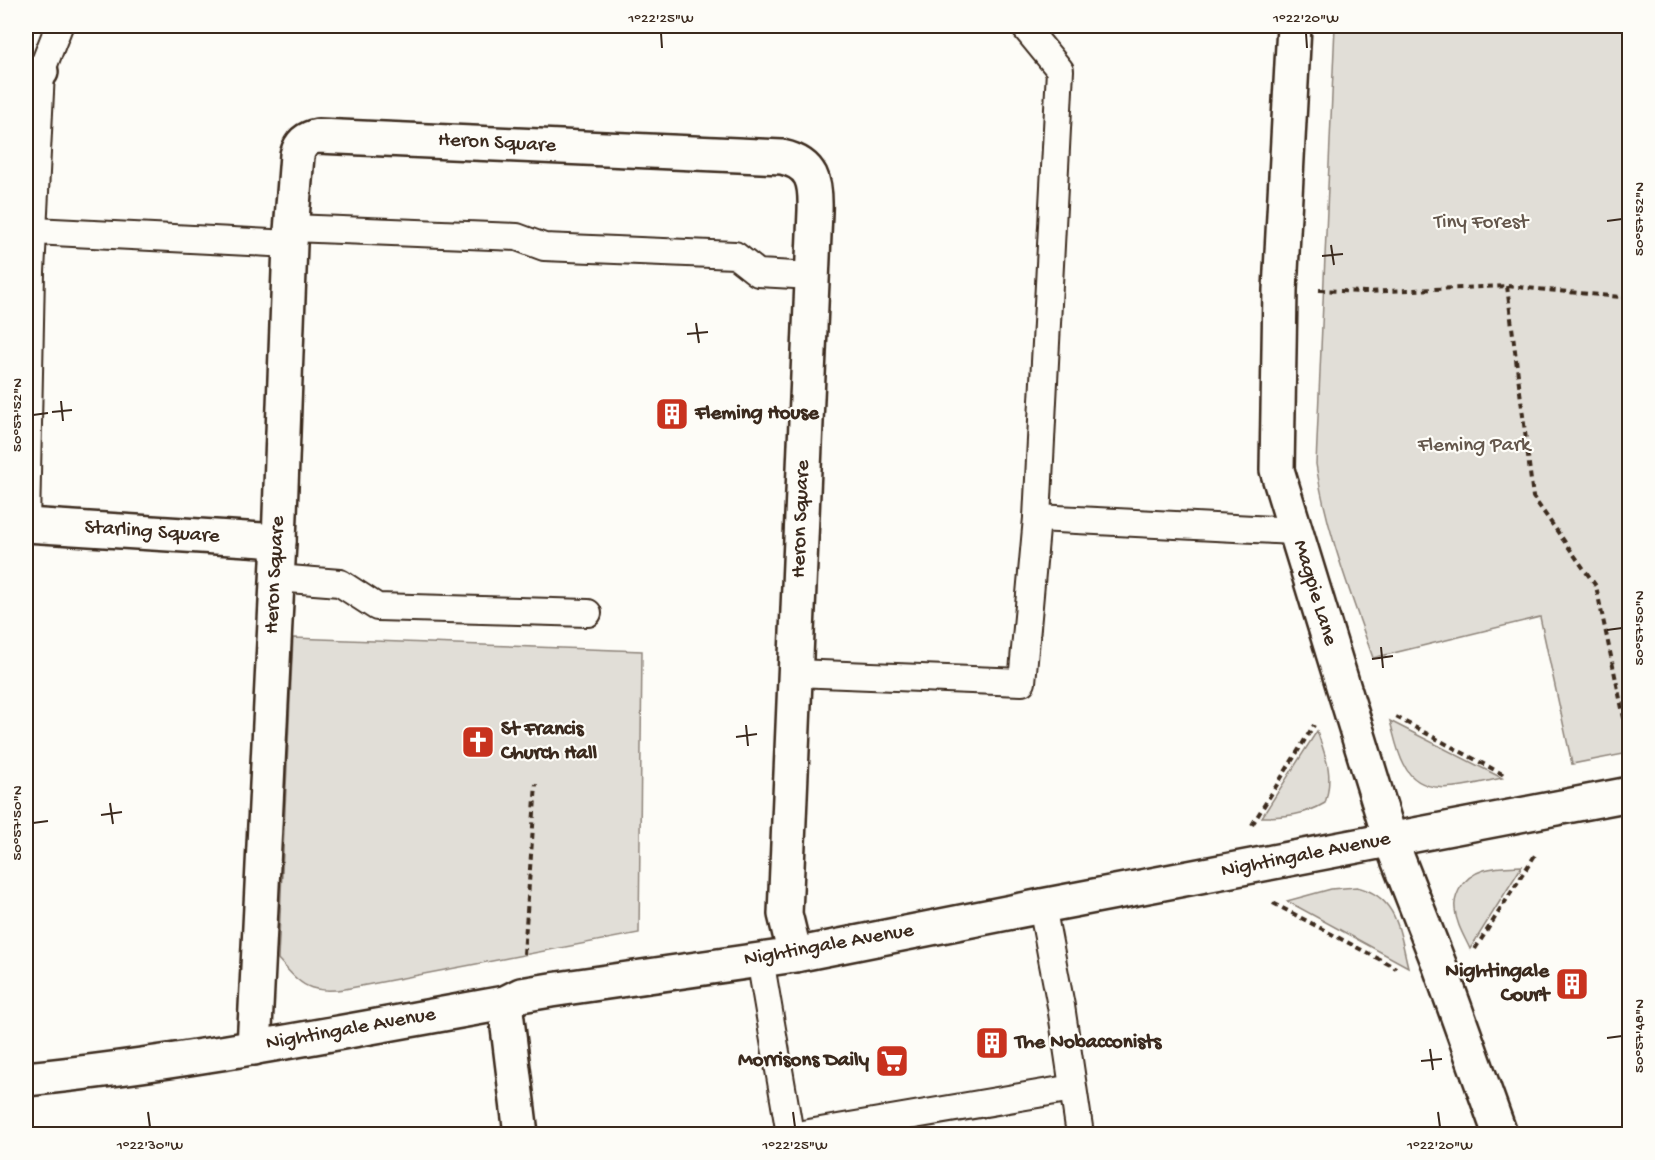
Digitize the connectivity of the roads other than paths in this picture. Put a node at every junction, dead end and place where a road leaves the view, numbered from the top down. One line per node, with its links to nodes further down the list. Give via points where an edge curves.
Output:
1 (59, 26): 4 (lane)
2 (1024, 26): 9 (lane, via 1060,70)
3 (1294, 26): 11 (street, Magpie Lane, via 1280,290 1277,470)
4 (33, 72): 5 (lane)
5 (34, 231): 6 (lane); 7 (lane)
6 (291, 236): 8 (lane, via 517,237 544,247 735,255 758,273); 8 (street, Heron Square, via 297,155 304,143 318,136 782,157 796,160 811,176 816,200); 12 (street, Heron Square)
7 (28, 272): 10 (lane)
8 (813, 276): 15 (street, Heron Square)
9 (1037, 518): 11 (lane); 15 (lane, via 1022,682)
10 (26, 526): 12 (street, Starling Square)
11 (1295, 531): 17 (street, Magpie Lane)
12 (279, 541): 13 (street, Heron Square)
13 (276, 578): 14 (lane, via 340,583 377,607); 22 (street, Heron Square)
14 (588, 613)
15 (795, 673): 19 (street, Heron Square, via 785,914)
16 (1629, 794): 17 (street, Nightingale Avenue)
17 (1390, 839): 18 (street, Nightingale Avenue); 29 (street, Magpie Lane)
18 (1042, 906): 19 (street, Nightingale Avenue); 24 (lane)
19 (795, 955): 20 (street, Nightingale Avenue)
20 (760, 959): 21 (street, Nightingale Avenue); 26 (lane)
21 (513, 999): 22 (street, Nightingale Avenue); 25 (street)
22 (254, 1048): 23 (street, Nightingale Avenue)
23 (26, 1079)
24 (1073, 1088): 27 (lane); 28 (lane)
25 (521, 1134)
26 (790, 1134)
27 (803, 1134)
28 (1080, 1134)
29 (1500, 1134)

